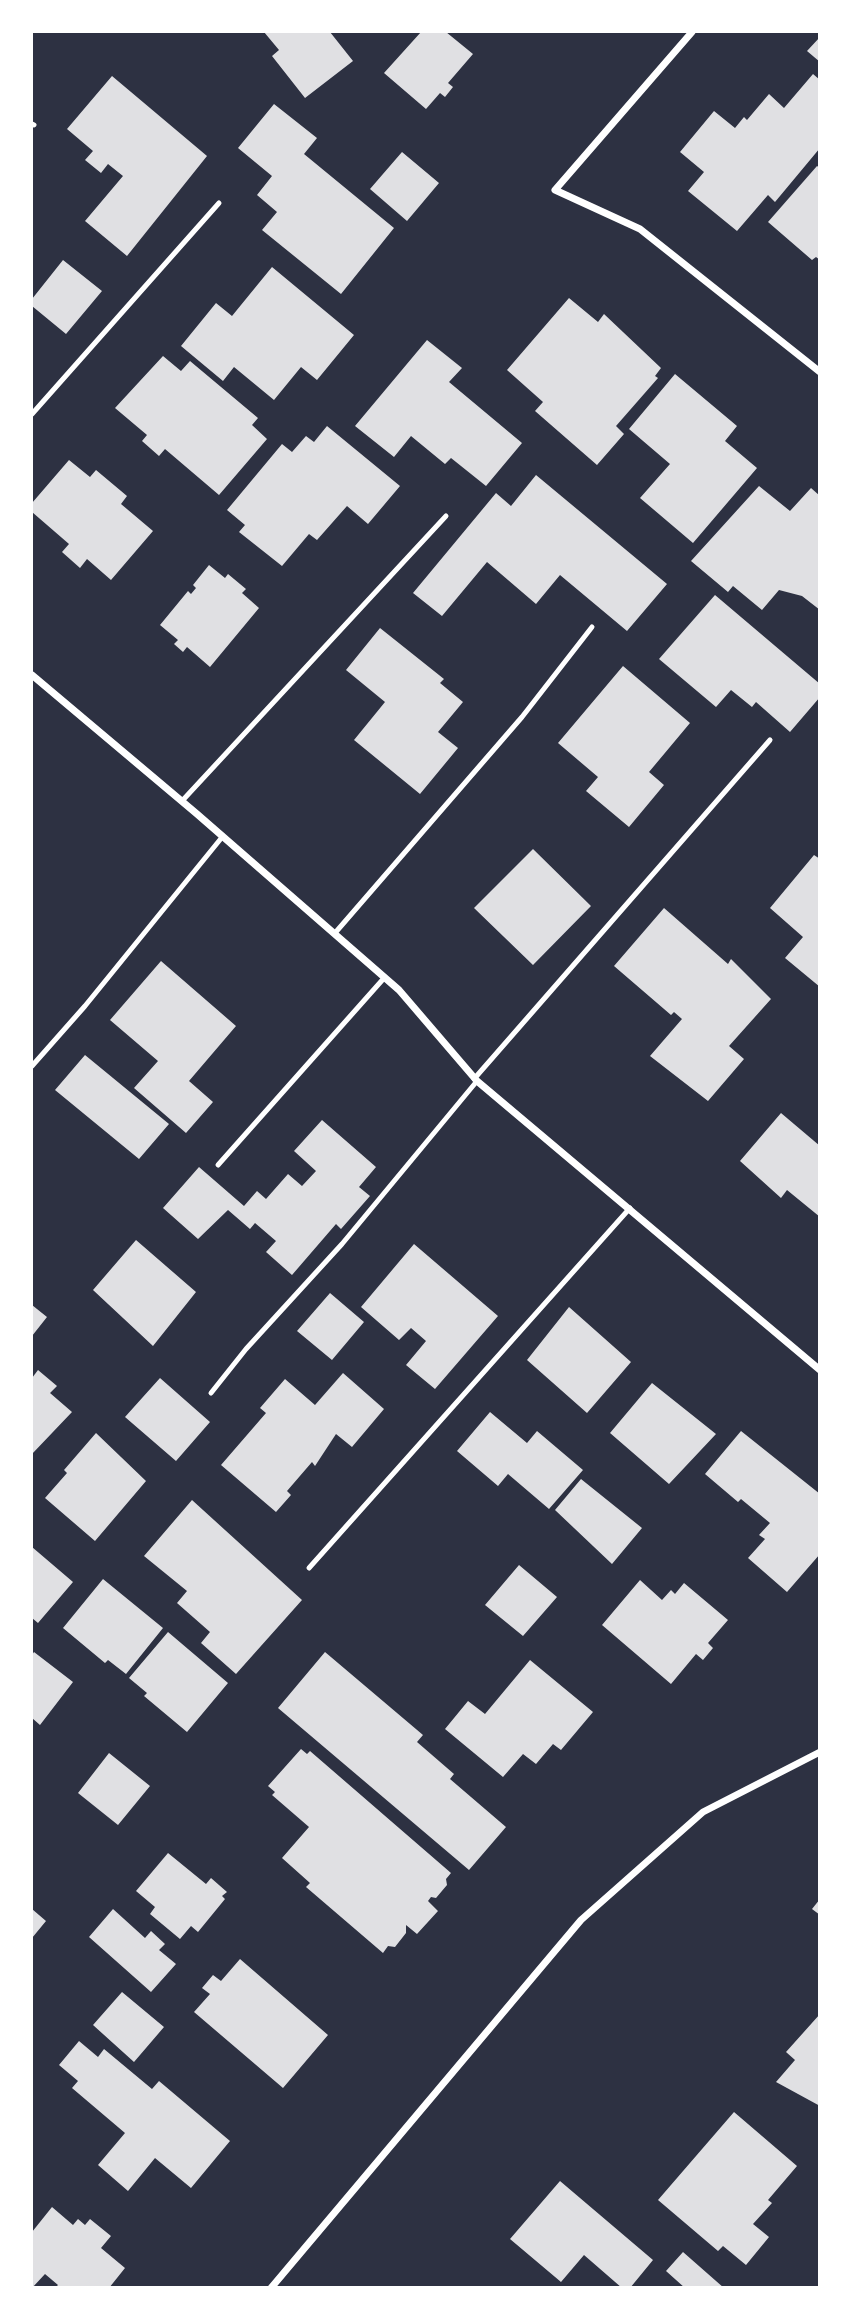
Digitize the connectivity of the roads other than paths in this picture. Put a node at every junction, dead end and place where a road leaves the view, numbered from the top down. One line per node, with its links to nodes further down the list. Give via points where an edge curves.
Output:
1 (692, 32): 3 (street, via 555,190 640,229)
2 (219, 203): 4 (lane)
3 (820, 372)
4 (32, 414)
5 (446, 516): 9 (lane)
6 (592, 627): 11 (lane, via 522,717)
7 (32, 675): 9 (street)
8 (770, 740): 14 (lane)
9 (182, 801): 10 (street)
10 (223, 836): 11 (street); 13 (lane)
11 (335, 933): 12 (street)
12 (385, 978): 14 (street); 15 (lane)
13 (32, 1066)
14 (475, 1080): 16 (street); 18 (lane, via 342,1244)
15 (218, 1165)
16 (629, 1208): 17 (street); 19 (lane)
17 (820, 1370)
18 (211, 1393)
19 (309, 1568)
20 (820, 1752): 21 (street, via 703,1812 581,1920)
21 (271, 2287)

